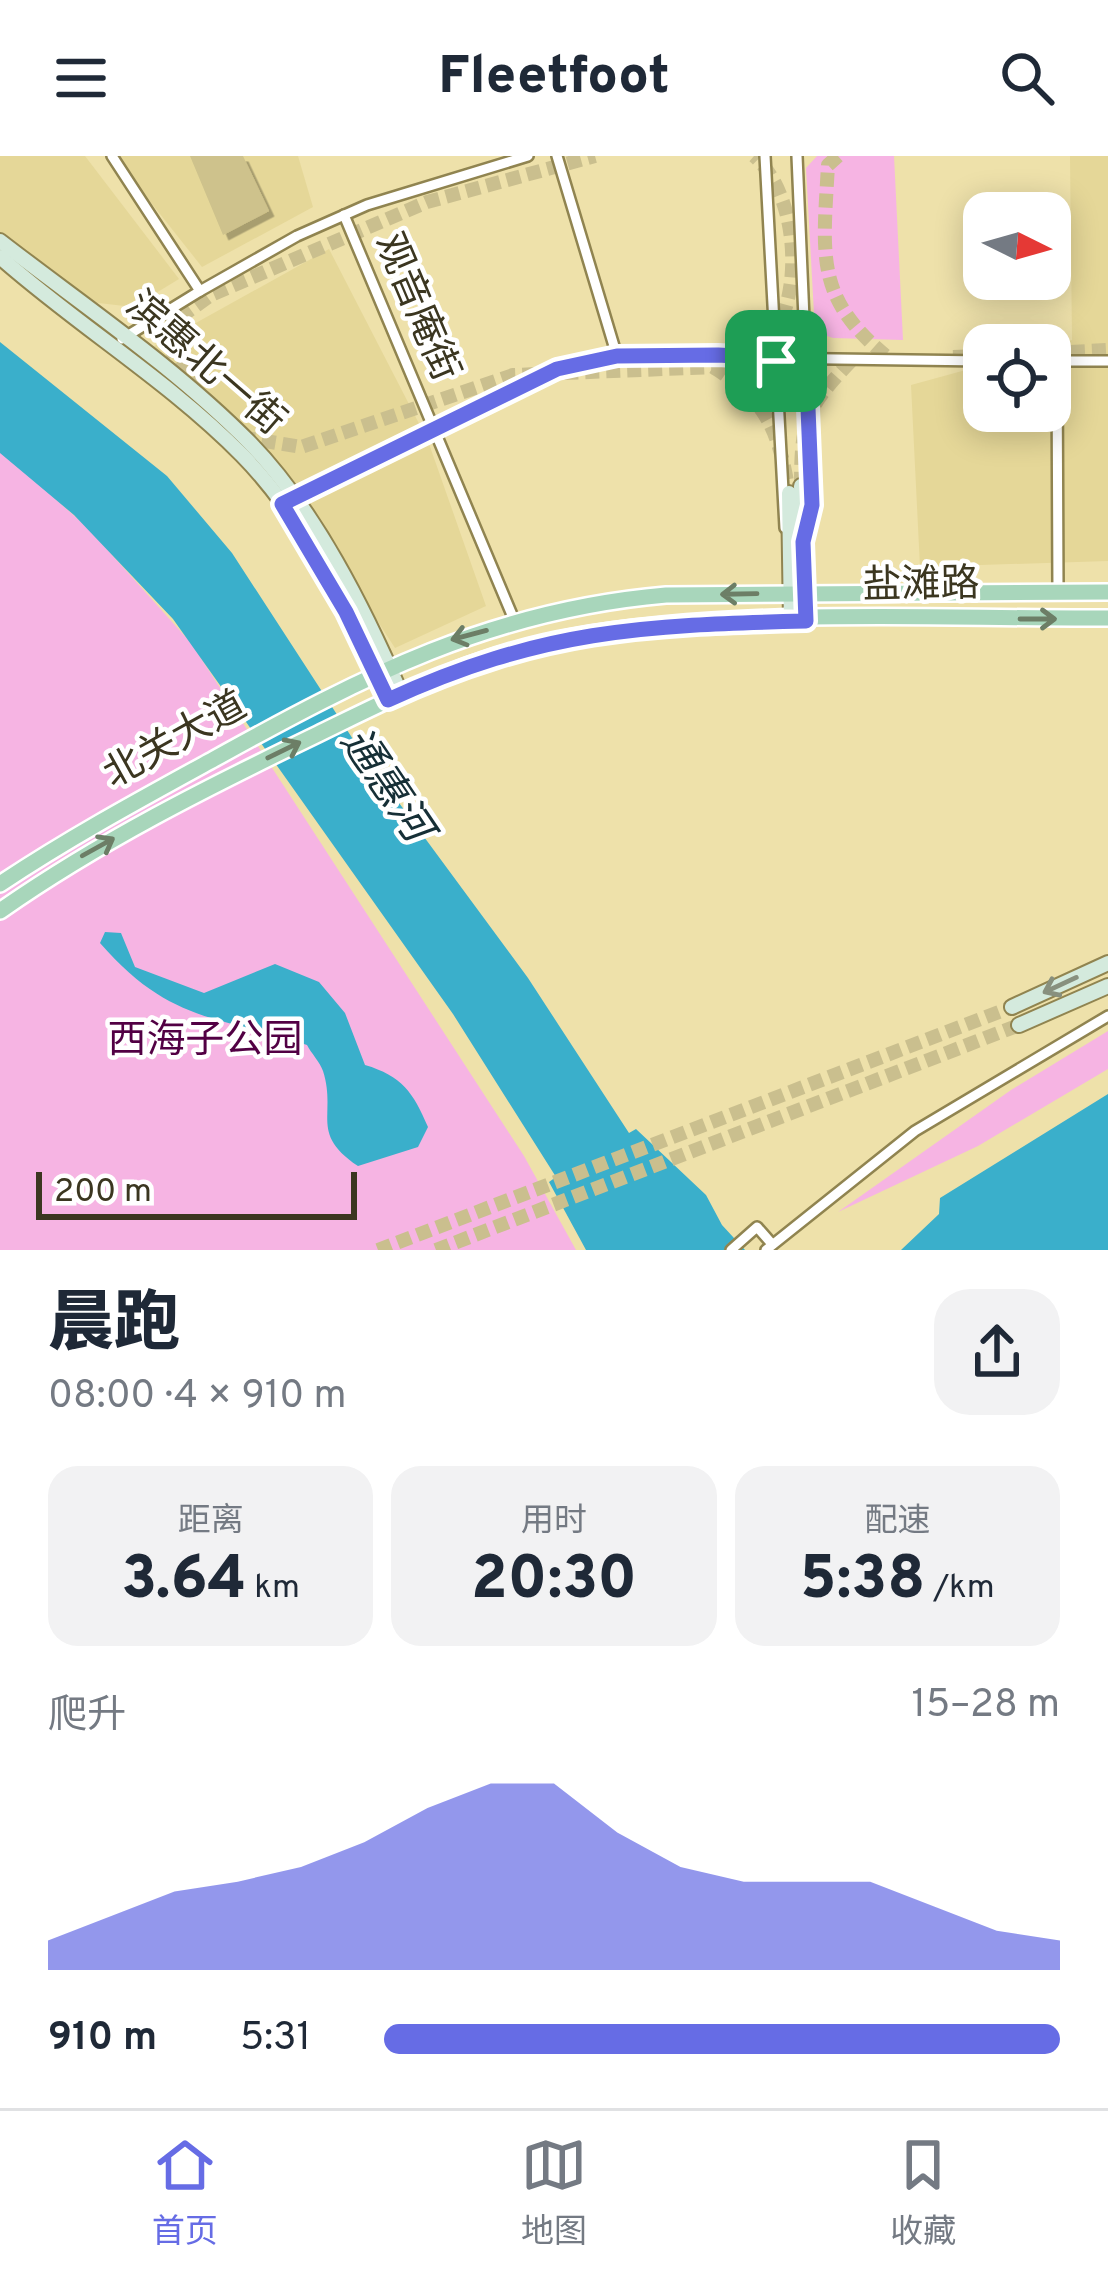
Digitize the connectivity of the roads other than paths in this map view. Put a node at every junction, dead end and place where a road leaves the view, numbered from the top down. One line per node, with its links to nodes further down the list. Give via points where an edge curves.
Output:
1 (112, 156): 9 (street)
2 (528, 156): 6 (street)
3 (557, 156): 11 (street)
4 (765, 156): 13 (street)
5 (797, 156): 12 (street)
6 (344, 215): 9 (street); 17 (street, 观音庵街)
7 (0, 241): 10 (street, 滨惠北一街)
8 (0, 257): 10 (street, 滨惠北一街)
9 (200, 291): 10 (street)
10 (119, 342): 20 (street, 滨惠北一街)
11 (617, 356): 13 (street); 17 (street, via 557,369)
12 (806, 360): 13 (street); 14 (street); 21 (street, via 812,505)
13 (776, 361): 21 (street, via 780,509)
14 (963, 361)
15 (1071, 361): 16 (street)
16 (1108, 361)
17 (432, 428): 20 (street); 27 (street, 观音庵街)
18 (1055, 432): 22 (street)
19 (795, 489): 21 (street)
20 (288, 501): 28 (street, 滨惠北一街)
21 (796, 542): 24 (street)
22 (1058, 592): 23 (main road, 盐滩路); 24 (main road, 盐滩路)
23 (1108, 592)
24 (798, 594): 26 (street); 27 (main road, 盐滩路, one-way to 27, via 648,597)
25 (1108, 618): 26 (main road, 盐滩路, one-way to 25)
26 (799, 621): 29 (main road, 盐滩路, via 676,623 568,637 511,649)
27 (515, 622): 28 (main road, 盐滩路, one-way to 28)
28 (382, 669): 29 (street, 滨惠北一街); 30 (main road, 北关大道)
29 (394, 697): 31 (main road, 北关大道, one-way to 29, via 207,788)
30 (0, 884)
31 (0, 911)
32 (1108, 963): 34 (street, one-way to 34)
33 (1108, 986): 36 (street)
34 (1012, 1007)
35 (1108, 1016): 37 (street, via 914,1131)
36 (1019, 1025)
37 (769, 1247): 38 (street, via 757,1227)
38 (730, 1250)

